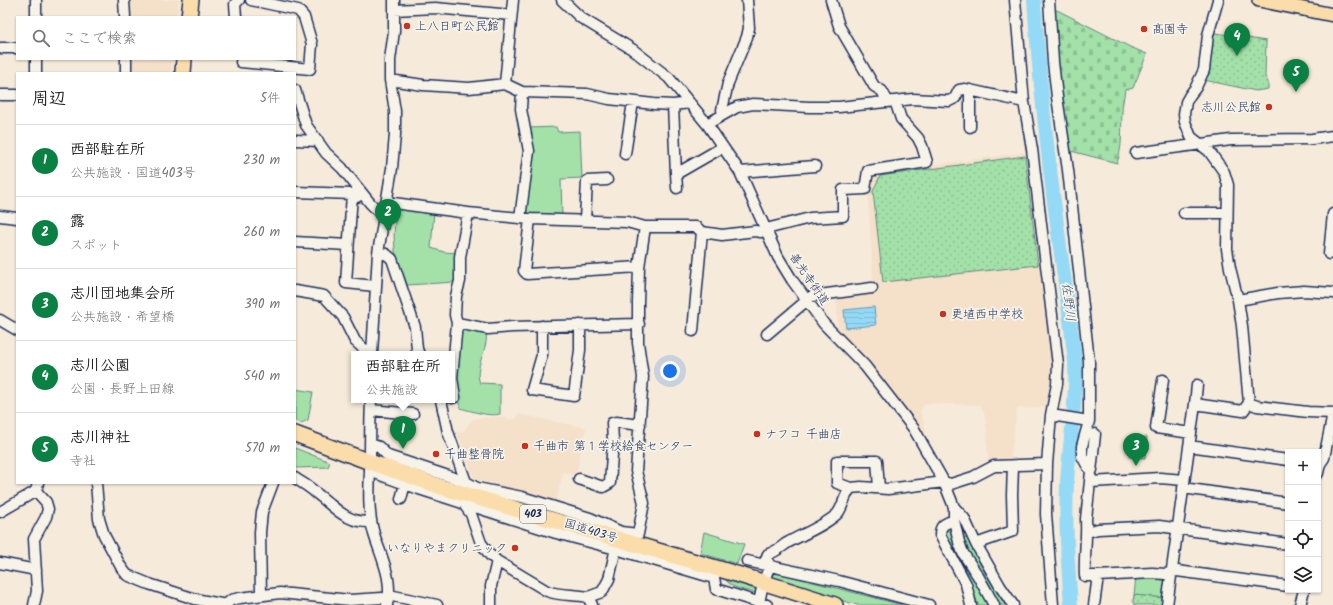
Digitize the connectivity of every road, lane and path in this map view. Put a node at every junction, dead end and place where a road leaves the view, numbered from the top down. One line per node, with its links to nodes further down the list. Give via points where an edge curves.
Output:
1 (36, 0): 17 (street)
2 (124, 0): 18 (street)
3 (191, 0): 19 (highway)
4 (239, 0): 20 (street, via 235,4)
5 (251, 0): 28 (street, via 298,10 304,17 312,44 310,69)
6 (513, 0): 21 (street)
7 (562, 0): 43 (street, 善光寺街道, via 581,18 651,63 669,78)
8 (747, 0): 45 (street, via 749,28 728,83 722,110)
9 (830, 0): 41 (street, via 839,26 874,86)
10 (1015, 0): 42 (street)
11 (1050, 0): 107 (street, via 1056,90 1068,170 1089,362)
12 (1218, 0): 51 (street, via 1208,35 1204,70 1186,102 1184,114 1191,137)
13 (1259, 0): 14 (main road)
14 (1277, 2): 16 (main road)
15 (394, 5): 21 (street); 33 (street)
16 (1333, 15)
17 (36, 16)
18 (125, 16)
19 (189, 16)
20 (236, 16)
21 (511, 16): 34 (street)
22 (0, 48): 23 (street)
23 (16, 48)
24 (36, 60): 29 (street)
25 (126, 60): 30 (street)
26 (184, 60): 31 (highway)
27 (241, 61): 28 (street); 32 (street)
28 (292, 70)
29 (36, 72)
30 (126, 72)
31 (183, 72)
32 (243, 72)
33 (390, 80): 34 (street, via 469,88); 62 (street, via 395,111 395,136)
34 (505, 84): 36 (street)
35 (970, 90): 41 (street, via 959,90 955,98 949,100 914,99); 42 (street); 47 (street)
36 (522, 92): 40 (street, via 587,94); 70 (street, via 521,109 529,151)
37 (296, 93): 50 (street, via 306,125)
38 (0, 95): 39 (street)
39 (16, 96)
40 (633, 102): 44 (street); 54 (street)
41 (891, 102): 45 (street, via 839,107 753,104 737,107); 73 (street, via 901,119 918,138 927,162 868,171 865,188 843,190 843,216 810,218)
42 (1024, 102): 106 (street, via 1033,156 1058,365)
43 (690, 103): 44 (street); 46 (street, 善光寺街道)
44 (673, 105): 57 (street)
45 (724, 114): 46 (street)
46 (706, 124): 52 (street, 善光寺街道)
47 (970, 127)
48 (1333, 136): 51 (street, via 1312,139 1231,140)
49 (296, 140): 50 (street)
50 (318, 141): 69 (street)
51 (1201, 144): 53 (street); 65 (street, via 1224,172 1228,184)
52 (723, 147): 56 (street, 善光寺街道); 57 (street)
53 (1136, 153)
54 (625, 154)
55 (815, 166): 56 (street)
56 (740, 172): 73 (street, 善光寺街道)
57 (676, 174): 59 (street)
58 (607, 180): 71 (street, via 586,181)
59 (677, 188)
60 (296, 192): 61 (street)
61 (352, 194): 69 (street); 76 (street)
62 (386, 202): 63 (street); 69 (street)
63 (468, 213): 70 (street); 87 (street, via 456,296)
64 (1184, 213): 65 (street)
65 (1227, 213): 85 (street, via 1228,256)
66 (1333, 214): 78 (street)
67 (0, 216): 68 (street)
68 (16, 218)
69 (383, 219): 77 (street)
70 (525, 219): 71 (street); 79 (street, via 524,271 527,274)
71 (585, 220): 72 (street, via 627,222)
72 (645, 227): 74 (street, via 696,227); 79 (street)
73 (766, 230): 74 (street, via 722,235); 84 (street, 善光寺街道, via 778,257)
74 (702, 232): 92 (street)
75 (296, 242): 76 (street)
76 (348, 245): 80 (street, via 346,283)
77 (378, 253): 80 (street); 96 (street, via 386,254 392,259 415,327)
78 (1328, 254)
79 (639, 267): 88 (street)
80 (375, 286): 95 (street)
81 (872, 288): 84 (street, via 812,296)
82 (296, 291): 94 (street, via 324,296 343,317 355,341)
83 (1333, 293): 85 (street, via 1304,291)
84 (806, 300): 93 (street); 122 (street, 善光寺街道, via 824,324 865,366 914,429)
85 (1238, 300): 101 (street)
86 (0, 320): 91 (street)
87 (457, 323): 90 (street, via 488,329); 97 (street)
88 (639, 324): 89 (street); 108 (street, via 638,343 643,377)
89 (580, 325): 90 (street); 90 (street, via 580,350 574,396 532,390 542,355)
90 (542, 326)
91 (16, 329)
92 (693, 331)
93 (767, 334)
94 (368, 351)
95 (372, 351)
96 (417, 351)
97 (454, 351)
98 (1163, 380): 109 (street, via 1156,428)
99 (1197, 385): 102 (street)
100 (443, 403): 131 (street)
101 (1249, 403): 102 (street, via 1243,411); 105 (street)
102 (1195, 404): 109 (street)
103 (371, 405): 104 (street); 112 (street)
104 (413, 414)
105 (1333, 414): 115 (street)
106 (1051, 415): 107 (street); 116 (street)
107 (1089, 421): 119 (street, via 1082,456)
108 (640, 425): 121 (street, via 612,423 610,483 603,488); 140 (street, via 636,471 644,502 638,534)
109 (1191, 433): 113 (street)
110 (296, 434): 118 (highway, 国道403号 / 403)
111 (1095, 434): 119 (street)
112 (370, 444): 118 (street); 131 (street, via 379,447 388,456)
113 (1189, 446): 114 (street); 127 (street)
114 (1285, 460)
115 (1321, 463)
116 (1047, 464): 117 (street); 169 (street, via 1046,514)
117 (1013, 466): 122 (street, via 994,466 973,478 951,484); 141 (street, via 1013,531)
118 (372, 468): 126 (street); 131 (highway, 国道403号 / 403); 137 (street, via 369,501)
119 (1092, 470): 123 (street)
120 (296, 479): 137 (street, via 340,513 363,522)
121 (578, 479)
122 (944, 482): 129 (street); 134 (street, 善光寺街道)
123 (1091, 482): 127 (street, via 1160,478); 139 (street, via 1086,519)
124 (96, 484): 160 (street, via 99,519 104,535 120,567 127,575 196,599)
125 (273, 484): 154 (street, via 262,512)
126 (405, 484): 131 (street); 132 (street)
127 (1184, 484): 133 (street); 138 (street)
128 (37, 487): 135 (street); 147 (street, via 48,509 34,539)
129 (879, 488): 130 (street); 130 (street, via 877,461 837,461 837,483)
130 (850, 489): 146 (street, via 841,509 827,522 768,554 766,560)
131 (464, 493): 140 (highway, 国道403号 / 403); 143 (street, via 481,543)
132 (401, 499)
133 (1285, 502)
134 (954, 507): 136 (street, 善光寺街道); 141 (street, via 964,518)
135 (0, 512)
136 (954, 520): 166 (street, via 942,525 940,535 966,584); 167 (street, 善光寺街道, via 963,553)
137 (371, 522): 155 (street, via 387,571)
138 (1177, 528): 139 (street, via 1159,526 1098,529); 142 (street); 148 (street)
139 (1087, 532): 150 (street, via 1085,576)
140 (618, 540): 149 (highway, 国道403号 / 403); 156 (street, via 609,578 602,592)
141 (976, 544): 168 (street)
142 (1285, 544)
143 (497, 561): 156 (street, via 546,591 578,595); 162 (street, via 491,586)
144 (747, 561): 146 (street)
145 (0, 562): 147 (street)
146 (770, 565): 151 (street); 165 (street)
147 (36, 570): 159 (street, via 37,590)
148 (1172, 572): 150 (street); 152 (street); 171 (street)
149 (715, 573): 151 (highway, 国道403号 / 403); 158 (street, via 716,590)
150 (1098, 576): 170 (street)
151 (768, 584): 158 (street); 163 (highway, 国道403号 / 403); 164 (highway, 国道403号 / 403)
152 (1285, 586)
153 (1303, 593): 172 (street)
154 (261, 595): 155 (street, via 280,593 350,600); 160 (street, via 231,600)
155 (388, 600): 157 (street)
156 (590, 601)
157 (418, 603): 161 (street)
158 (763, 604)
159 (34, 605)
160 (226, 605)
161 (437, 605)
162 (491, 605)
163 (821, 605)
164 (835, 605)
165 (929, 605)
166 (971, 605)
167 (994, 605)
168 (1013, 605)
169 (1053, 605)
170 (1094, 605)
171 (1167, 605)
172 (1300, 605)

